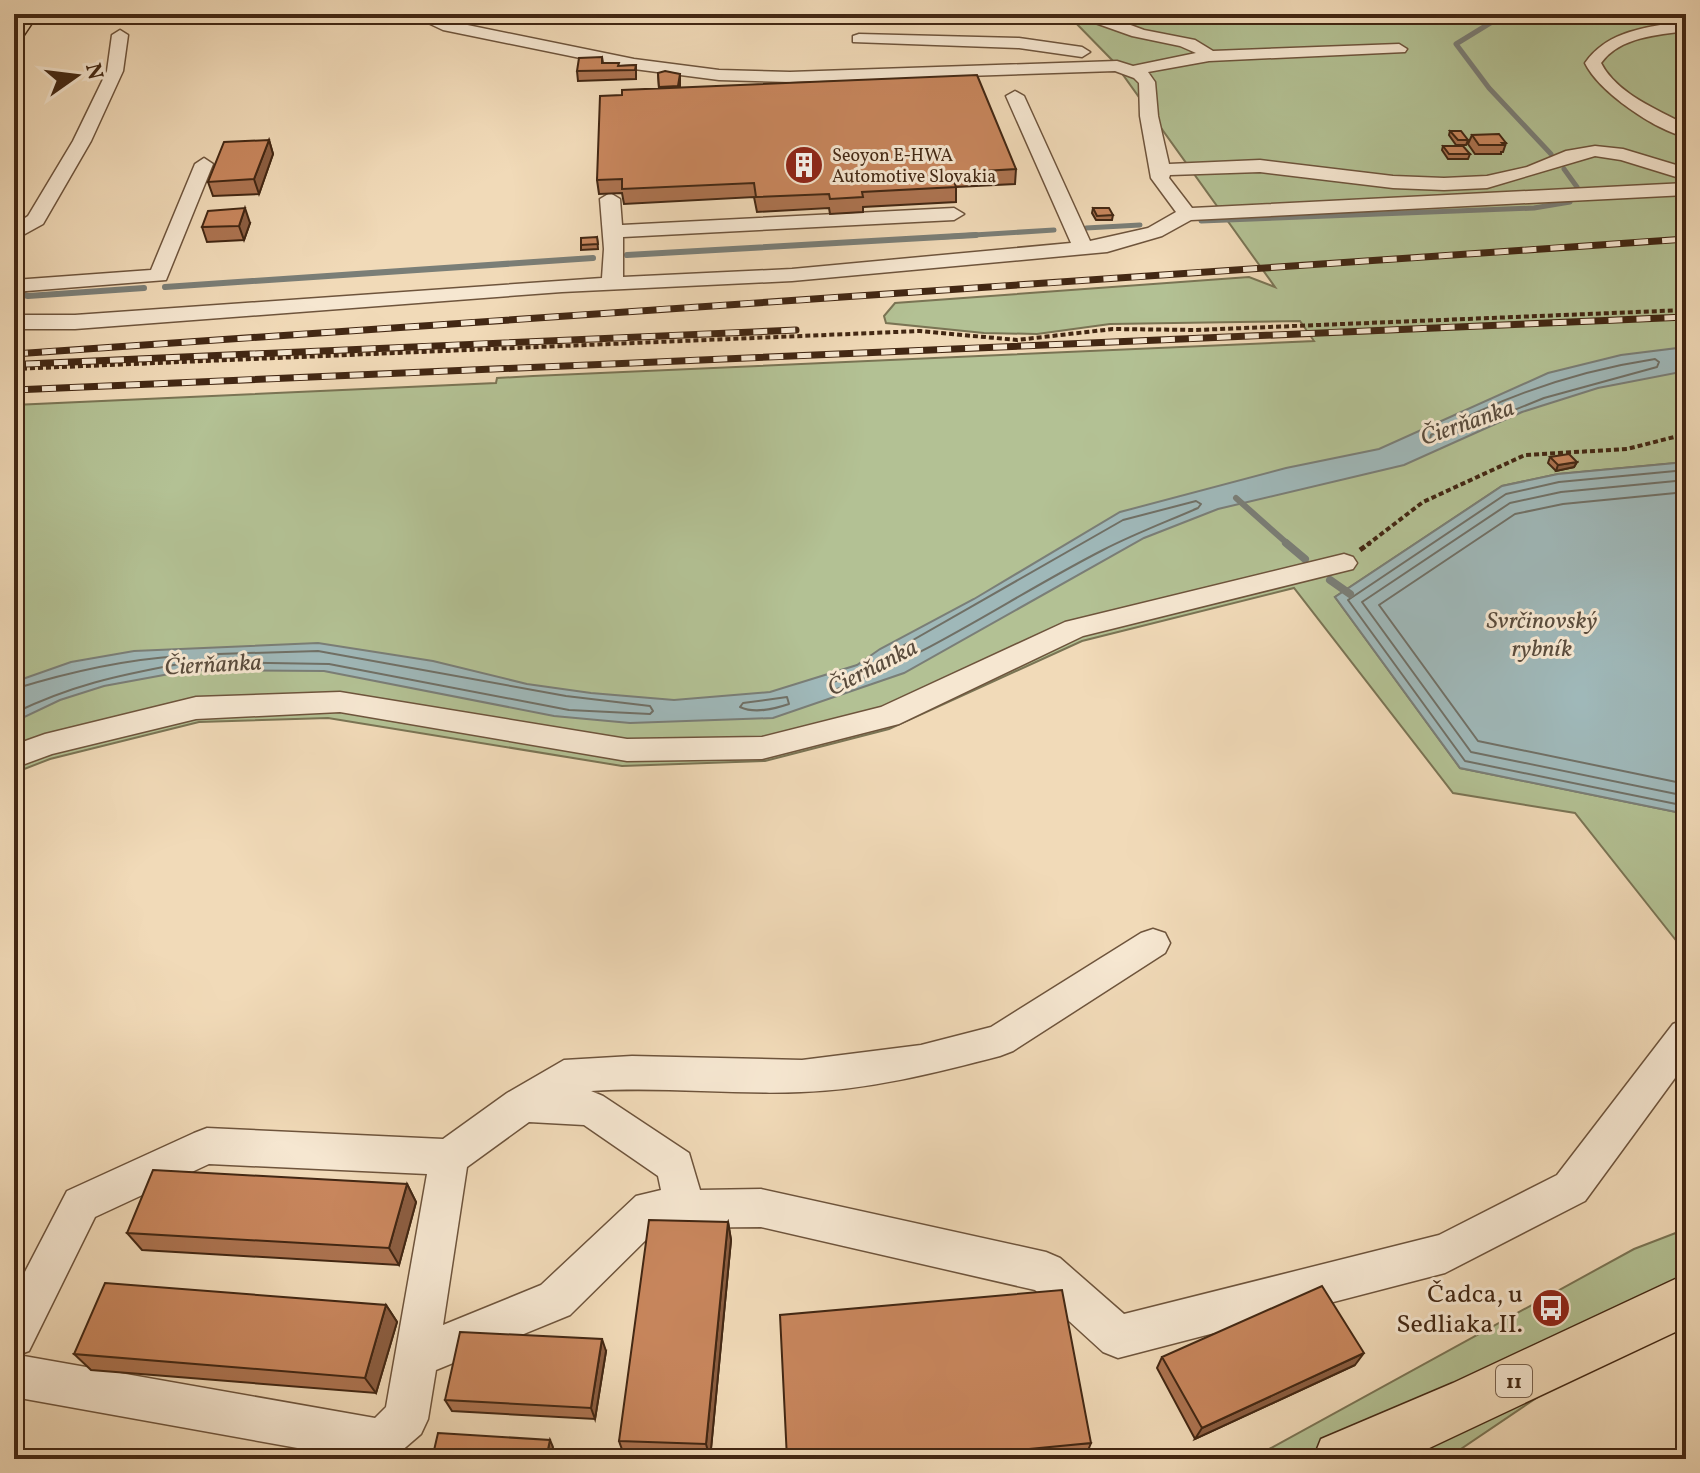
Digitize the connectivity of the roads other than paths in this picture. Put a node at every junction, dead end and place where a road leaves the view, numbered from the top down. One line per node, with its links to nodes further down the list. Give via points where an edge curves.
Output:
1 (27, 14): 5 (highway)
2 (417, 14): 10 (street, via 500,37 719,75)
3 (1078, 14): 9 (street, via 1193,45)
4 (1686, 26): 13 (street, via 1615,42 1593,63 1596,75)
5 (14, 33)
6 (120, 35): 22 (street, via 115,71 82,141 36,220)
7 (859, 39): 10 (street, via 1031,44 1090,53)
8 (1399, 49): 9 (street)
9 (1209, 56): 11 (street)
10 (1108, 65): 11 (street)
11 (1134, 71): 15 (street, via 1147,82)
12 (1015, 96): 23 (street)
13 (1686, 132)
14 (204, 164): 25 (street, via 159,276)
15 (1161, 170): 16 (street, via 1260,166 1444,184 1487,182 1595,151); 20 (street, via 1160,178)
16 (1686, 174)
17 (1686, 189): 20 (street)
18 (610, 199): 21 (street)
19 (954, 214): 21 (street)
20 (1187, 214): 23 (street, via 1155,232)
21 (612, 232): 24 (street)
22 (14, 234)
23 (1083, 248): 24 (street, via 792,275)
24 (612, 283): 26 (street, via 142,318)
25 (14, 286)
26 (14, 322)
27 (1344, 563): 28 (street, via 1075,629 889,716 762,748 627,750 340,702 196,708)
28 (14, 757)
29 (1153, 943): 31 (street, via 1000,1040 921,1061 802,1076 632,1072 564,1077)
30 (1686, 1035): 33 (street, via 1571,1188 1445,1253 1118,1337 1046,1272 761,1208)
31 (520, 1105): 32 (street); 33 (street, via 590,1108 675,1166)
32 (449, 1157): 35 (street, via 207,1146 81,1204); 36 (street)
33 (684, 1208): 36 (street, via 650,1209 555,1300)
34 (1686, 1300): 38 (main road, 11)
35 (14, 1336)
36 (417, 1357): 37 (street, via 406,1419 382,1441)
37 (14, 1376)
38 (1341, 1459)

